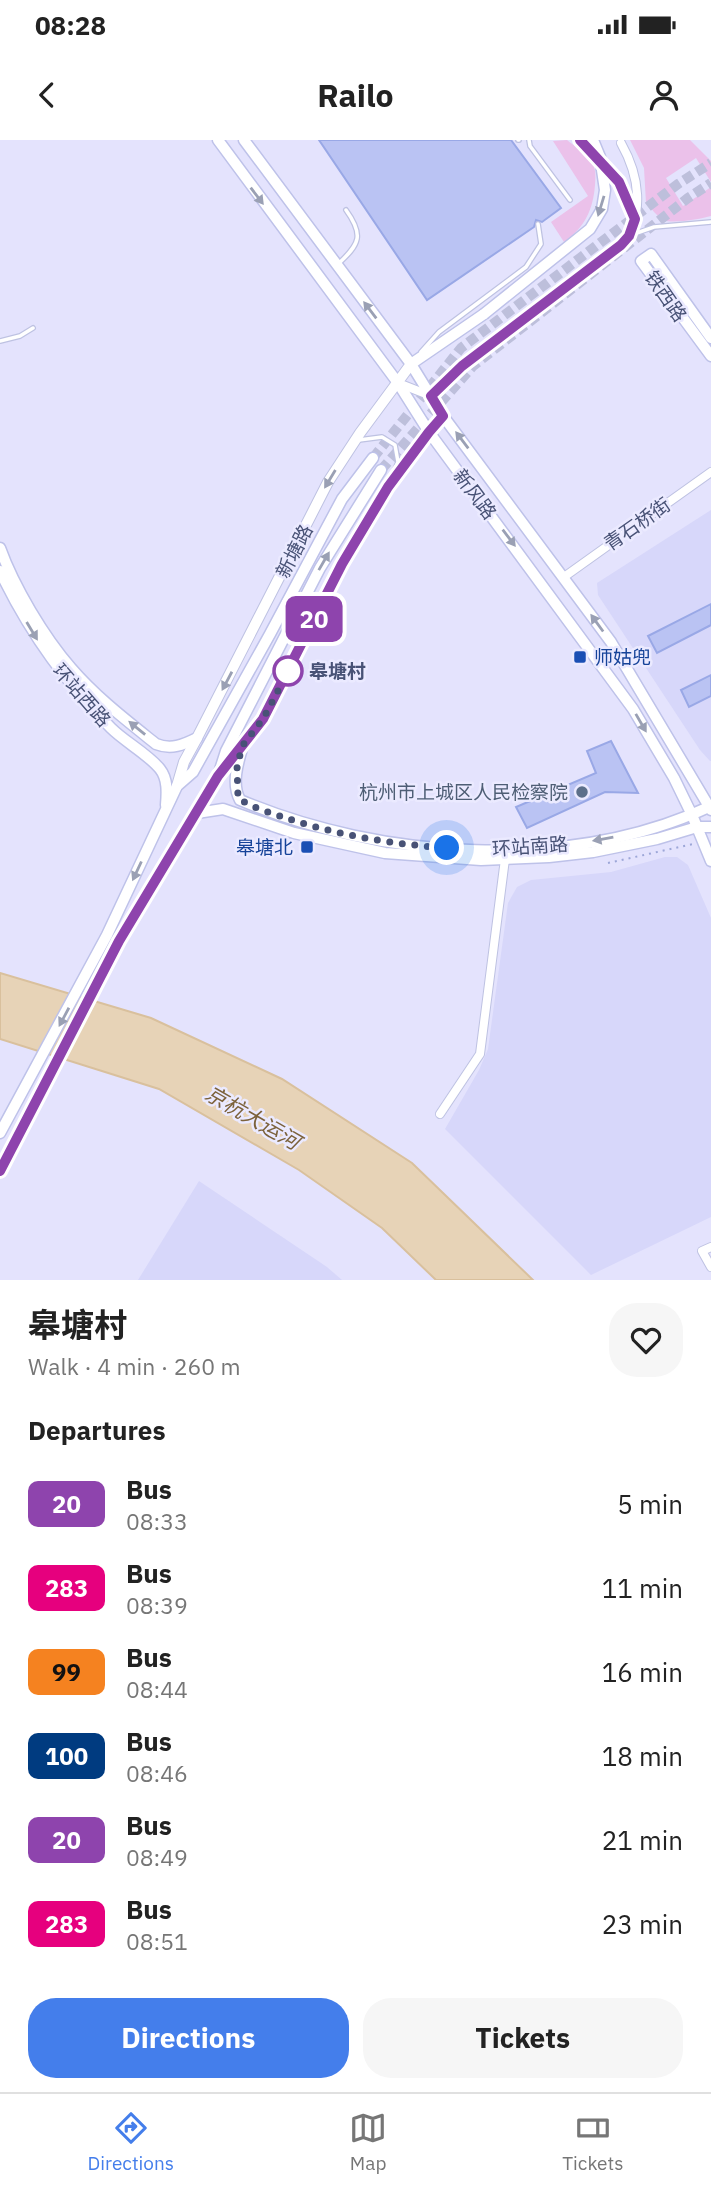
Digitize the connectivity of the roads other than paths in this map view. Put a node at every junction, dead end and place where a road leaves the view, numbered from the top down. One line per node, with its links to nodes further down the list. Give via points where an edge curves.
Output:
1 (218, 140): 19 (main road, 新风路, one-way to 19)
2 (244, 140): 13 (main road, 新风路)
3 (528, 140): 7 (lane)
4 (580, 140): 9 (lane, via 619,182)
5 (593, 140): 18 (main road, one-way to 18, bridge, via 605,190 602,209 590,229 484,314)
6 (618, 141): 9 (street, via 631,161 637,184)
7 (570, 200)
8 (346, 210): 13 (lane, via 355,222 357,240)
9 (635, 219): 12 (street)
10 (711, 222): 12 (lane, via 654,227)
11 (538, 224): 18 (lane, via 541,244 526,267 439,332)
12 (629, 236): 20 (street, via 462,366)
13 (336, 265): 18 (main road, 新风路, one-way to 13)
14 (33, 328): 16 (lane)
15 (711, 338): 17 (main road, 铁西路, via 651,254 641,261)
16 (0, 341)
17 (711, 356)
18 (411, 364): 19 (street, 新塘路); 20 (main road, 新风路)
19 (398, 383): 20 (street); 22 (main road, 新风路); 23 (street, 新塘路)
20 (431, 396): 21 (main road, 新风路)
21 (443, 416): 22 (street, 新塘路); 30 (main road, 新风路, one-way to 21)
22 (429, 432): 27 (street, 新塘路); 38 (main road, 新风路, one-way to 38, via 633,709)
23 (354, 443): 27 (lane, via 382,437 395,445 398,461); 31 (street, 新塘路, one-way to 31, via 328,482)
24 (373, 458): 34 (main road, 新塘路, via 342,499 193,772)
25 (382, 470): 33 (main road, 新塘路, one-way to 25, via 226,751 320,568)
26 (711, 472): 30 (street, 青石桥街)
27 (388, 487): 32 (street, 新塘路, via 342,564 263,719)
28 (0, 548): 31 (main road, 环站西路, one-way to 28, via 177,747 163,747 106,704 70,668 49,638)
29 (0, 571): 36 (main road, 环站西路, one-way to 36, via 46,653 82,698 160,769 167,790)
30 (564, 577): 35 (main road, 新风路, one-way to 30, via 633,677)
31 (197, 738): 34 (street, 新塘路)
32 (243, 745): 33 (street, 新塘路); 38 (main road, 环站南路, one-way to 32, via 629,834 557,845 484,849 397,843 313,827 240,800 236,775)
33 (218, 776): 37 (main road, 新塘路)
34 (177, 786): 36 (main road, 新塘路)
35 (710, 807): 38 (main road, 环站南路)
36 (166, 809): 44 (main road, 新塘路, one-way to 44, via 107,935)
37 (197, 813): 41 (main road, 环站南路, via 223,809 294,833 385,853); 45 (main road, 新塘路, via 119,941)
38 (692, 815): 39 (main road, 新风路)
39 (697, 827): 40 (main road, 环站南路); 41 (main road, 环站南路, via 613,848); 42 (main road, 新风路)
40 (711, 827)
41 (505, 859): 43 (street, via 480,1054)
42 (711, 861)
43 (440, 1114)
44 (0, 1133)
45 (0, 1171)
46 (711, 1247): 47 (street, via 702,1251)
47 (710, 1266): 48 (street)
48 (711, 1279)

